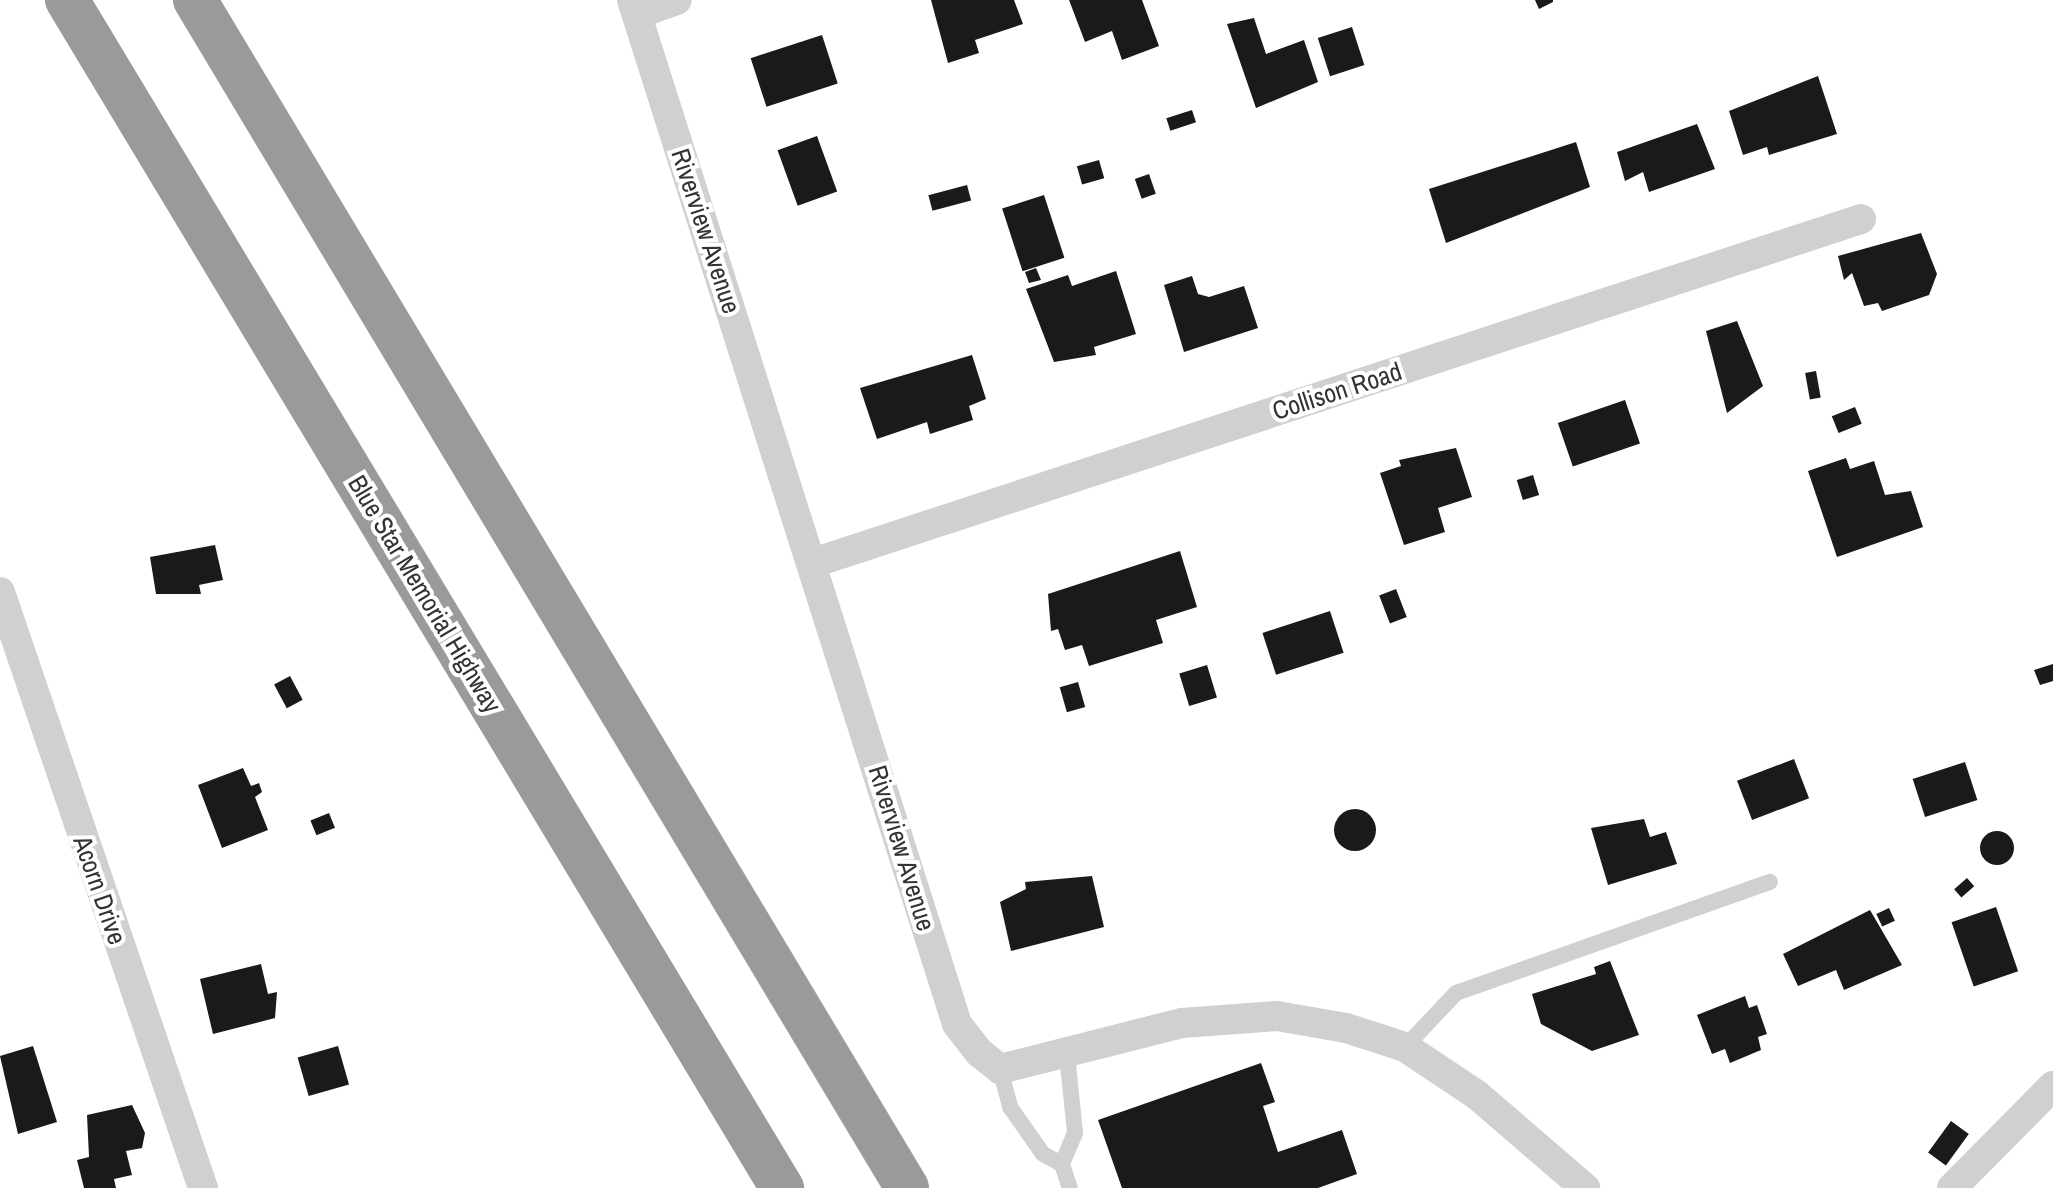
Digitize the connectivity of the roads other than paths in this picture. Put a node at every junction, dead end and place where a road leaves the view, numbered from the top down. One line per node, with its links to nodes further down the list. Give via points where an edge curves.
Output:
1 (67, 0): 16 (highway, Blue Star Memorial Highway)
2 (195, 0): 14 (highway)
3 (677, 0): 4 (street)
4 (634, 7): 6 (street, Riverview Avenue)
5 (1861, 219): 6 (street, Collison Road)
6 (813, 563): 11 (street, Riverview Avenue, via 957,1024)
7 (0, 592): 15 (street, Acorn Drive)
8 (1770, 882): 9 (lane, via 1456,993)
9 (1405, 1047): 10 (street, via 1277,1016 1182,1023); 18 (street, via 1477,1095)
10 (1067, 1055): 11 (street); 13 (lane, via 1075,1133)
11 (1000, 1069): 13 (lane, via 1010,1107 1043,1154)
12 (2053, 1086): 19 (street)
13 (1062, 1164): 17 (lane)
14 (905, 1183)
15 (203, 1188)
16 (782, 1188)
17 (1070, 1188)
18 (1585, 1188)
19 (1952, 1188)

